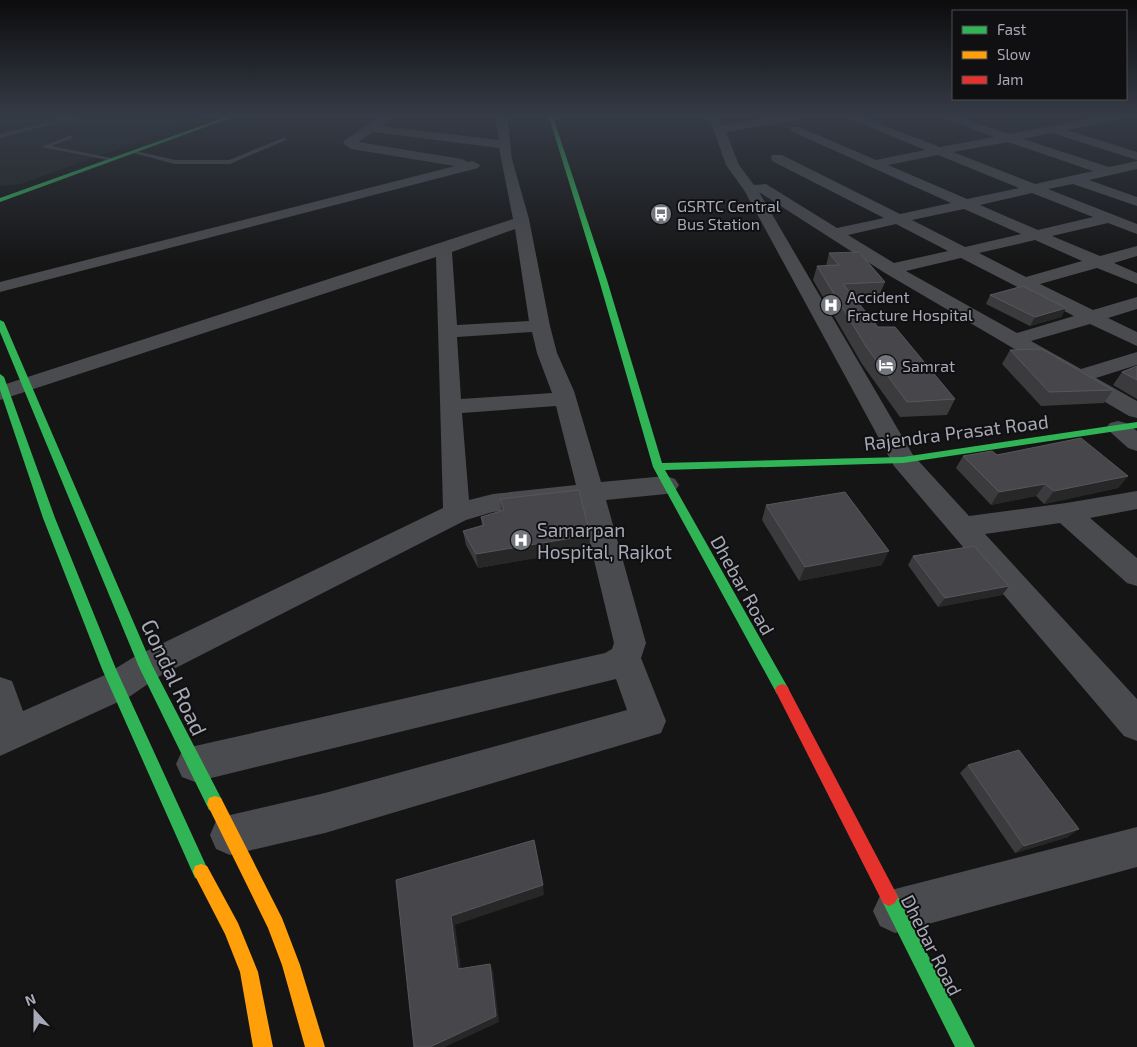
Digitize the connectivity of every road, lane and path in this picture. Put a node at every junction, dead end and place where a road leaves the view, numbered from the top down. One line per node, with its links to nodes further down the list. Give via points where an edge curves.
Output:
1 (83, 166): 28 (main road)
2 (97, 166): 31 (main road)
3 (470, 166): 48 (street)
4 (509, 166): 37 (street)
5 (567, 166): 66 (main road, Dhebar Road)
6 (745, 166): 25 (street)
7 (788, 166): 19 (street)
8 (866, 166): 13 (street)
9 (881, 166): 24 (street)
10 (976, 166): 14 (street)
11 (1091, 166): 17 (street)
12 (1134, 166): 17 (street)
13 (849, 169)
14 (984, 169): 18 (street); 27 (street)
15 (1045, 170): 22 (street)
16 (830, 172): 19 (street)
17 (1109, 172): 20 (street); 22 (street)
18 (957, 175)
19 (812, 176): 23 (street); 30 (street)
20 (1128, 178)
21 (938, 179): 24 (street)
22 (1073, 179): 27 (street); 33 (street)
23 (795, 180)
24 (920, 182): 26 (street); 34 (street)
25 (763, 187): 39 (street, via 801,206); 65 (street)
26 (890, 188)
27 (1032, 188): 34 (street); 36 (street)
28 (0, 192)
29 (871, 192): 30 (street)
30 (851, 195): 32 (street); 35 (street)
31 (0, 200)
32 (826, 200)
33 (1137, 202)
34 (966, 203): 35 (street); 40 (street)
35 (896, 218): 39 (street); 43 (street)
36 (1109, 218): 38 (street); 40 (street)
37 (522, 222): 41 (street); 52 (street)
38 (1137, 229)
39 (836, 233): 45 (street)
40 (1038, 235): 43 (street); 44 (street)
41 (444, 249): 53 (street); 58 (street)
42 (1137, 251): 44 (street)
43 (963, 252): 45 (street); 47 (street)
44 (1100, 263): 46 (street); 47 (street)
45 (891, 269): 54 (street)
46 (1137, 279)
47 (1025, 284): 50 (street)
48 (0, 287)
49 (1137, 303): 50 (street)
50 (1090, 316): 54 (street); 55 (street)
51 (0, 322): 58 (main road, Gondal Road)
52 (540, 326): 53 (street); 60 (street)
53 (448, 332): 61 (street)
54 (1015, 340): 57 (street)
55 (1137, 340)
56 (1137, 358): 57 (street)
57 (1079, 377): 62 (street)
58 (28, 384): 59 (street); 74 (main road, Gondal Road)
59 (2, 387): 75 (main road, via 49,518)
60 (565, 399): 61 (street); 67 (street)
61 (450, 407): 69 (street)
62 (1137, 411)
63 (1128, 426): 64 (street); 65 (main road, Rajendra Prasat Road)
64 (1137, 443)
65 (902, 460): 66 (main road, Rajendra Prasat Road); 71 (street)
66 (662, 476): 67 (street); 82 (main road, Dhebar Road, via 785,695)
67 (591, 492): 69 (street, via 493,503); 73 (street, via 630,644)
68 (1137, 500): 70 (street)
69 (457, 513): 74 (street)
70 (1066, 513): 71 (street); 72 (street)
71 (962, 527): 77 (street)
72 (1137, 575)
73 (625, 658): 79 (street, via 612,666); 80 (street, via 648,721 325,813)
74 (146, 667): 75 (street); 79 (main road, Gondal Road)
75 (117, 686): 78 (street); 83 (main road, via 249,972)
76 (0, 692): 78 (street, via 5,706)
77 (1137, 724)
78 (3, 738)
79 (194, 764): 80 (main road, Gondal Road)
80 (230, 835): 84 (main road, Gondal Road, via 276,924)
81 (1137, 847): 82 (street)
82 (896, 911): 85 (main road, Dhebar Road)
83 (262, 1047)
84 (315, 1047)
85 (965, 1047)

